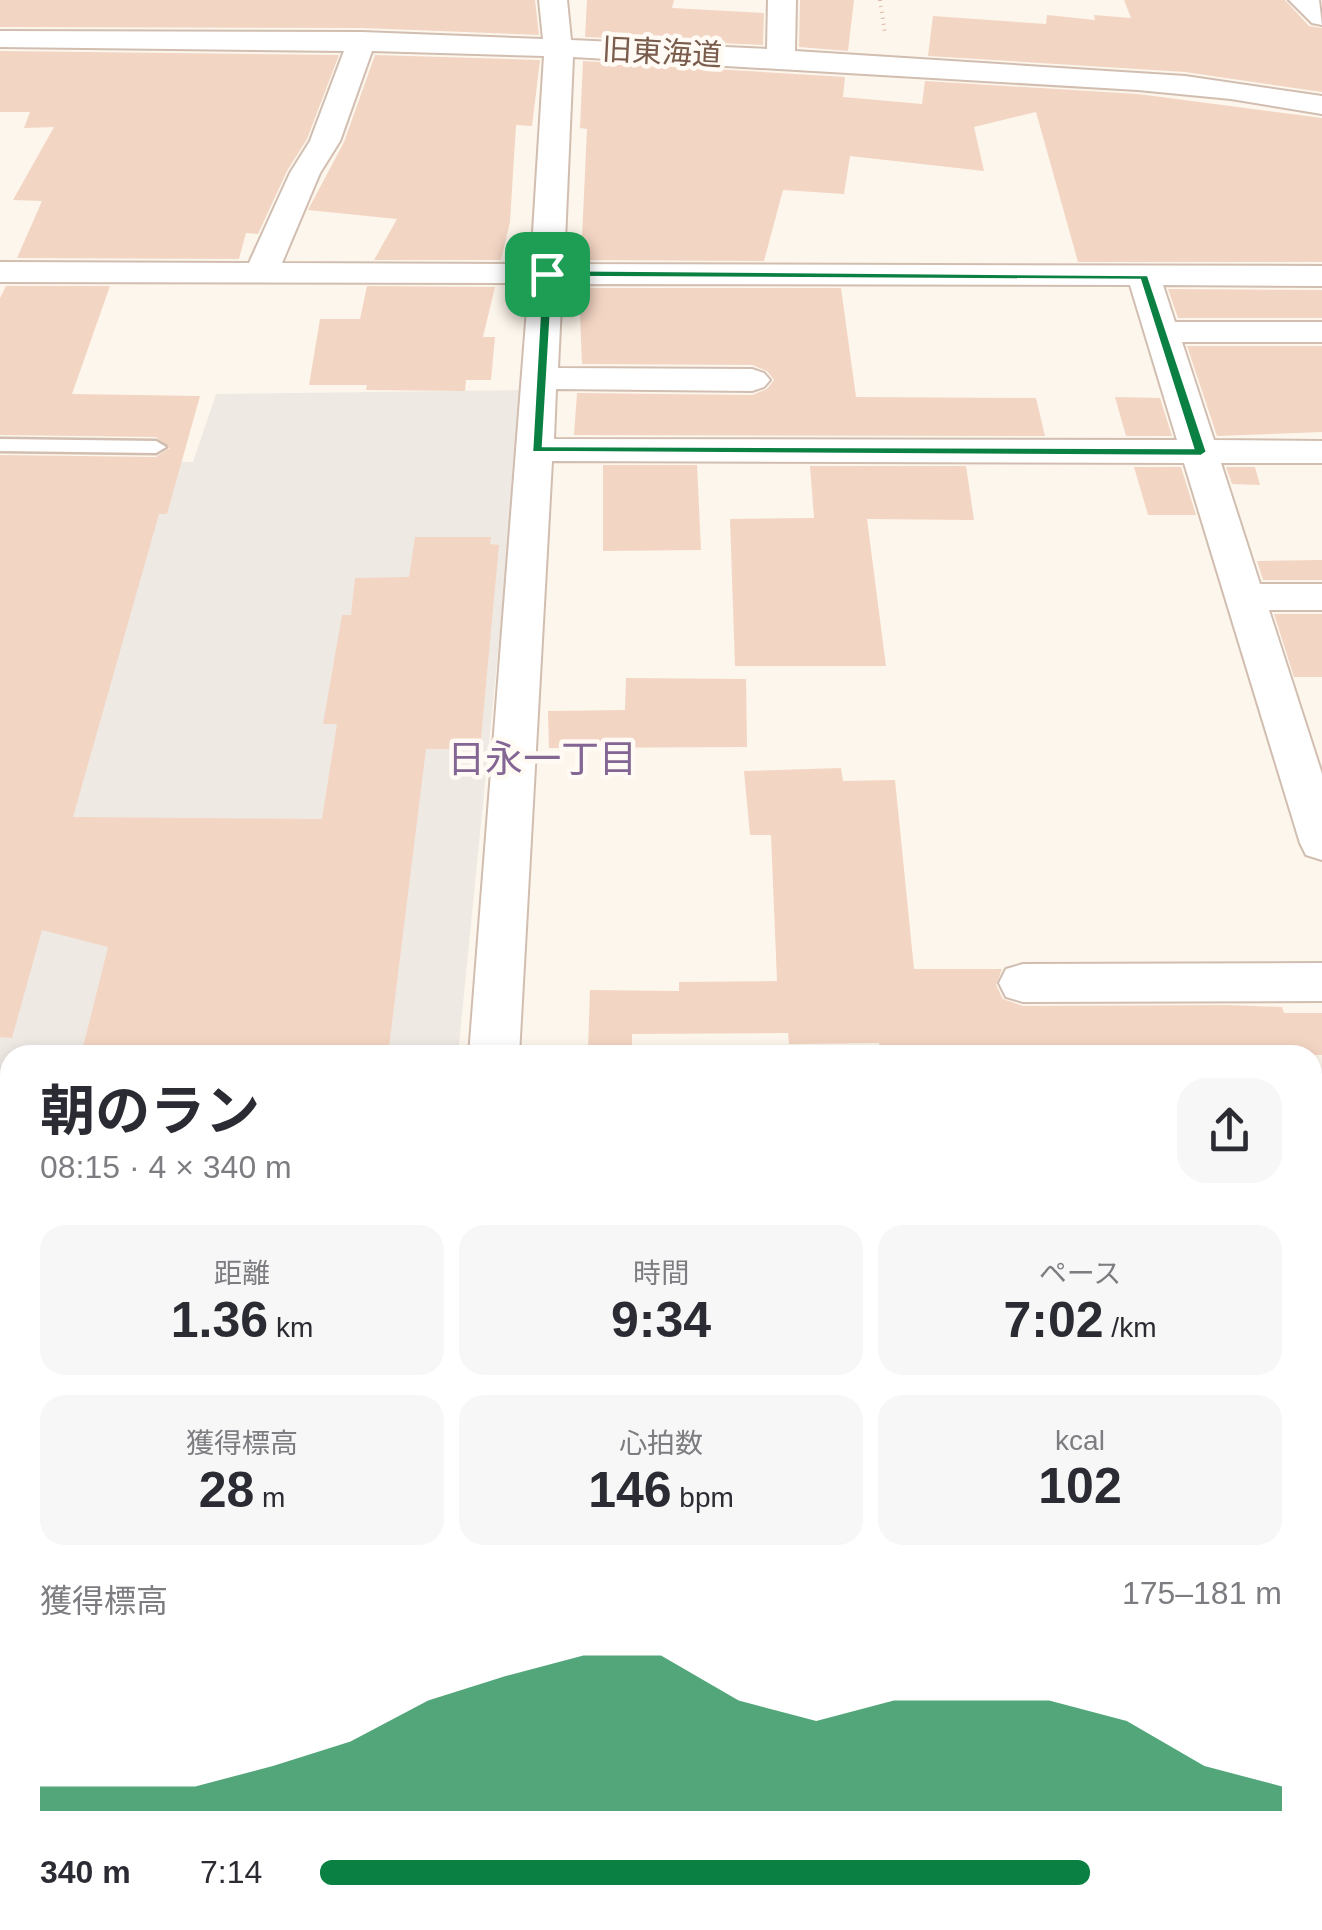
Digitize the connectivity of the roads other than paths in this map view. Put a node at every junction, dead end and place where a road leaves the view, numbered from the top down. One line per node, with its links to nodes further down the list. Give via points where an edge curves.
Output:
1 (553, 0): 7 (street)
2 (782, 0): 8 (street)
3 (1303, 0): 4 (street)
4 (1322, 17)
5 (0, 39): 6 (street, 旧東海道)
6 (362, 40): 7 (street, 旧東海道); 11 (street, via 324,141)
7 (559, 47): 8 (street, 旧東海道); 12 (street)
8 (780, 59): 9 (street, 旧東海道, via 1199,88)
9 (1322, 104)
10 (0, 272): 11 (street)
11 (261, 273): 12 (street)
12 (547, 274): 14 (street); 17 (street)
13 (1322, 276): 14 (street)
14 (1144, 277): 15 (street)
15 (1161, 332): 16 (street); 22 (street)
16 (1322, 332)
17 (541, 378): 18 (street); 21 (street)
18 (752, 380)
19 (0, 446): 20 (lane)
20 (156, 447)
21 (536, 450): 22 (street); 29 (street)
22 (1201, 452): 23 (street); 25 (street)
23 (1322, 452)
24 (1322, 597): 25 (street)
25 (1244, 598): 26 (street)
26 (1322, 843)
27 (1322, 982): 28 (street)
28 (1023, 983)
29 (495, 1045)

